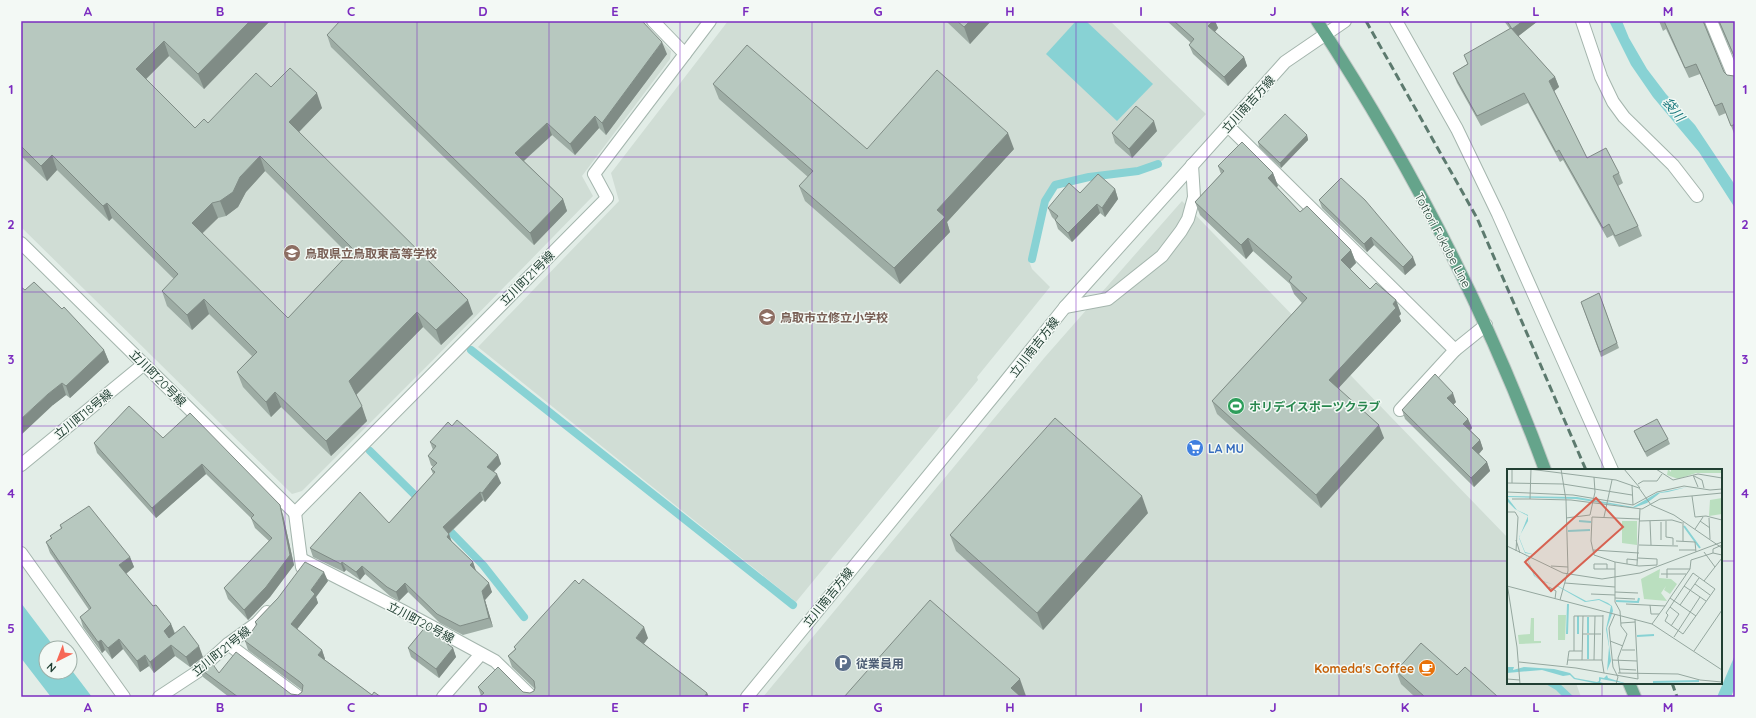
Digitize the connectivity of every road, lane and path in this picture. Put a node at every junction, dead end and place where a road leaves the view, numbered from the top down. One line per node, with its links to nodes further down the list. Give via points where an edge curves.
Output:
1 (652, 21): 9 (street)
2 (710, 21): 9 (street, 立川町21号線)
3 (1317, 21): 8 (main road, Tottori Fukube Line)
4 (1345, 21): 8 (street, 立川南吉方線)
5 (1396, 21): 22 (street, via 1457,129 1498,214)
6 (1582, 21): 13 (street, via 1601,77 1613,102 1673,164)
7 (1711, 21): 10 (street)
8 (1325, 34): 11 (street, 立川南吉方線, via 1285,62); 16 (main road, Tottori Fukube Line, via 1376,114)
9 (685, 54): 23 (street, 立川町21号線, via 594,174 606,198)
10 (1735, 79)
11 (1228, 126): 12 (street, 立川南吉方線); 17 (street)
12 (1192, 165): 15 (street, 立川南吉方線); 15 (street, via 1194,197 1188,218 1162,256 1108,300)
13 (1697, 196)
14 (21, 243): 18 (street, 立川町20号線)
15 (1065, 306): 36 (street, 立川南吉方線)
16 (1486, 325): 17 (street); 21 (main road, Tottori Fukube Line)
17 (1455, 350): 19 (street)
18 (144, 364): 20 (street, 立川町18号線); 23 (street, 立川町20号線)
19 (1400, 410)
20 (21, 465)
21 (1545, 469)
22 (1612, 469)
23 (295, 513): 25 (street, via 296,533)
24 (21, 553): 31 (street)
25 (302, 559): 26 (street, via 302,567); 29 (street, 立川町20号線)
26 (293, 579)
27 (276, 602): 28 (street, 立川町21号線, via 257,623)
28 (228, 644): 32 (street, 立川町21号線, via 197,672); 33 (street)
29 (481, 654): 34 (street); 35 (street, 立川町20号線, via 495,662)
30 (1629, 684): 37 (main road)
31 (124, 697)
32 (159, 697)
33 (299, 697)
34 (443, 697)
35 (532, 697)
36 (747, 697)
37 (1635, 697)

